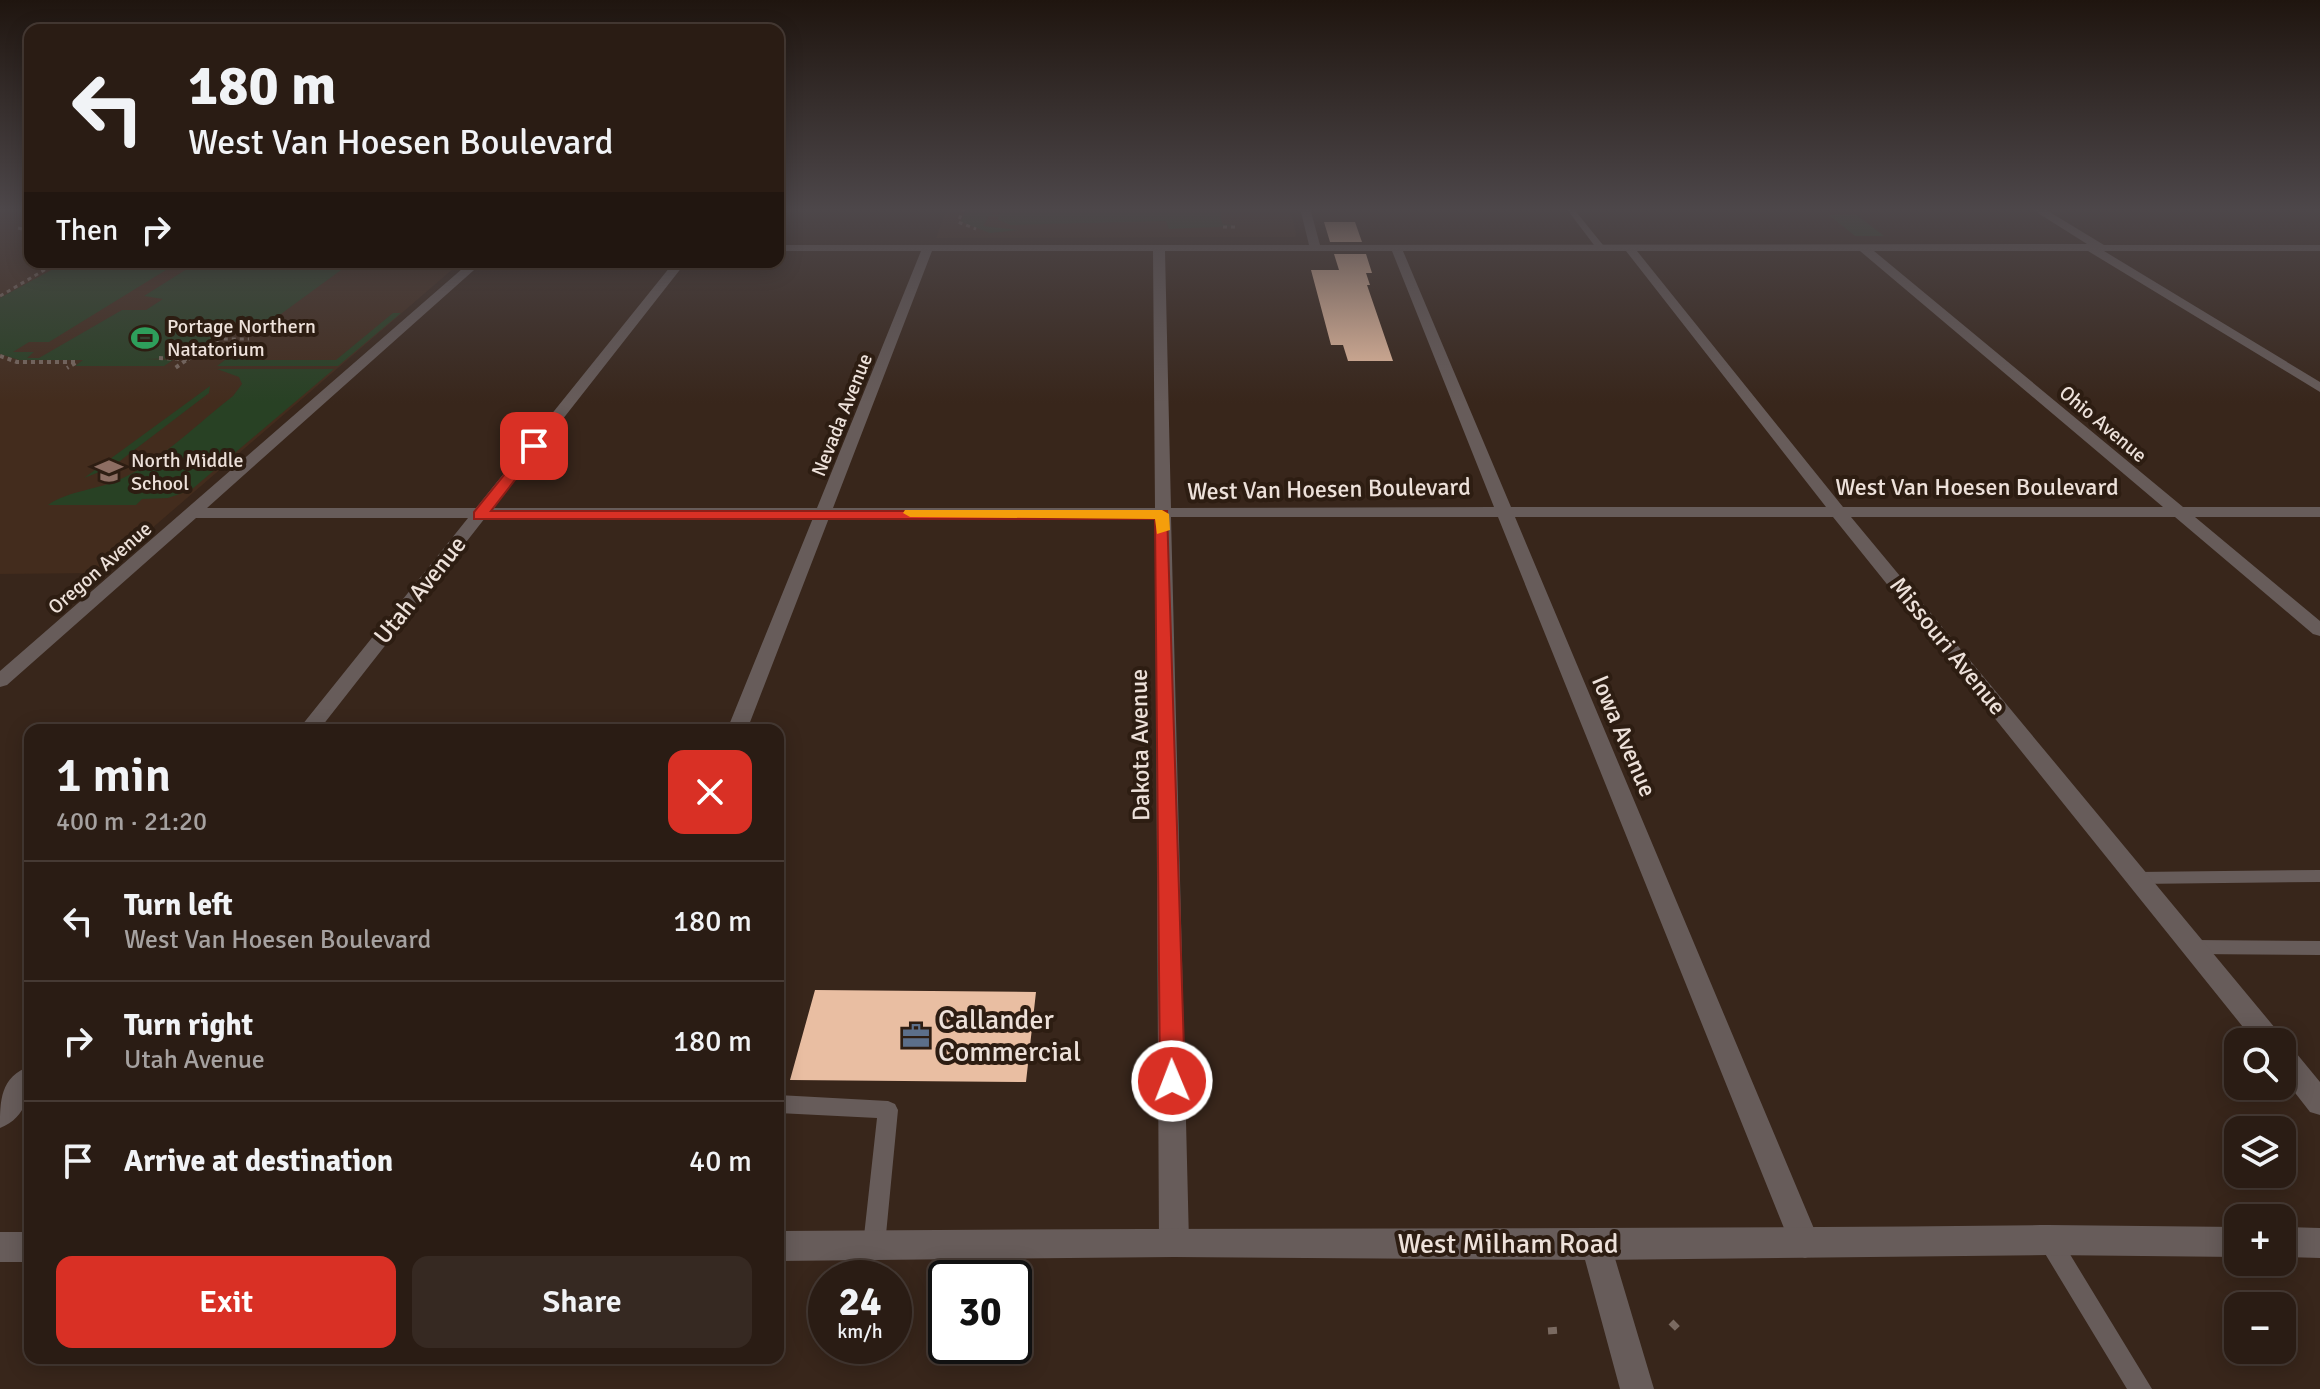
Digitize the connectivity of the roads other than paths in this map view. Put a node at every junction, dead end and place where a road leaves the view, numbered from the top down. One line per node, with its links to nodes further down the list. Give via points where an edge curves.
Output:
1 (465, 273): 15 (street, Oregon Avenue)
2 (671, 273): 17 (street, Utah Avenue)
3 (918, 273): 12 (street, Nevada Avenue)
4 (1159, 273): 16 (street, Dakota Avenue)
5 (1406, 273): 10 (street, Iowa Avenue)
6 (1648, 273): 11 (street, Missouri Avenue)
7 (1892, 273): 13 (street, Ohio Avenue)
8 (2130, 273): 9 (street)
9 (2320, 388)
10 (1503, 511): 11 (street, West Van Hoesen Boulevard); 16 (street, West Van Hoesen Boulevard); 36 (street, Iowa Avenue)
11 (1837, 511): 13 (street, West Van Hoesen Boulevard); 23 (street, Missouri Avenue)
12 (825, 512): 16 (street, West Van Hoesen Boulevard); 17 (street, West Van Hoesen Boulevard); 21 (street, Nevada Avenue)
13 (2175, 512): 14 (street, West Van Hoesen Boulevard); 18 (street, Ohio Avenue)
14 (2320, 512)
15 (195, 513): 17 (street, West Van Hoesen Boulevard); 19 (street, Oregon Avenue)
16 (1162, 514): 33 (street, Dakota Avenue)
17 (480, 515): 20 (street, Utah Avenue)
18 (2320, 630)
19 (0, 681)
20 (313, 724)
21 (739, 724)
22 (2320, 876): 23 (lane)
23 (2137, 878): 24 (street, Missouri Avenue)
24 (2193, 947): 25 (lane); 26 (street, Missouri Avenue)
25 (2320, 948)
26 (2260, 1028)
27 (2296, 1073): 29 (street)
28 (24, 1085): 31 (street)
29 (2320, 1103)
30 (784, 1104): 38 (lane, via 888,1110)
31 (0, 1115)
32 (2048, 1240): 34 (street, West Milham Road); 36 (street, West Milham Road); 44 (lane)
33 (1174, 1242): 38 (street, West Milham Road); 39 (street, West Milham Road)
34 (2224, 1242)
35 (2296, 1242): 37 (street)
36 (1805, 1243): 39 (street, West Milham Road)
37 (2320, 1243)
38 (874, 1245): 40 (street, West Milham Road)
39 (1596, 1245): 43 (street)
40 (784, 1246)
41 (0, 1247): 42 (street)
42 (24, 1247)
43 (1637, 1389)
44 (2140, 1389)

